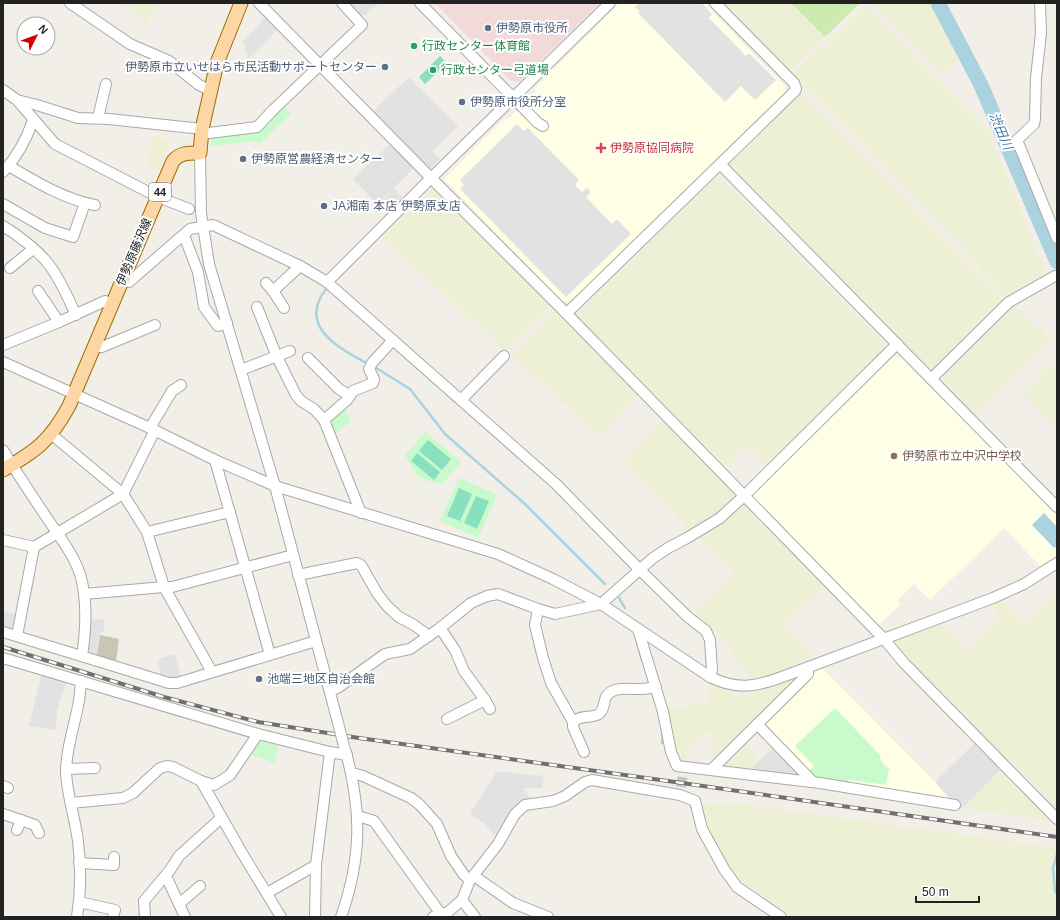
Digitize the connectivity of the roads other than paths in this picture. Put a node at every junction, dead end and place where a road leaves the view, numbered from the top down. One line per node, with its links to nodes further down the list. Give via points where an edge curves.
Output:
1 (70, 3): 12 (street, via 130,44 169,61 199,85)
2 (241, 3): 12 (main road, via 217,63)
3 (259, 3): 9 (street)
4 (342, 3): 9 (street, via 362,25)
5 (420, 3): 13 (street)
6 (610, 3): 13 (street)
7 (715, 3): 20 (street, via 794,83 796,89)
8 (1040, 3): 31 (street, via 1041,33 1035,119 1034,124 1017,140)
9 (320, 66): 18 (street, via 257,127); 22 (street)
10 (106, 84): 15 (street)
11 (3, 90): 14 (street)
12 (210, 90): 18 (main road)
13 (514, 98): 17 (street); 22 (street)
14 (17, 100): 15 (street, via 78,118); 16 (street)
15 (98, 118): 18 (street)
16 (33, 120): 21 (street, via 30,131); 23 (street, via 55,144)
17 (543, 126)
18 (201, 131): 19 (main road)
19 (200, 153): 23 (main road, 伊勢原藤沢線 / 44, via 184,153 173,161); 29 (street)
20 (720, 165): 44 (street, via 569,311); 50 (street)
21 (6, 169): 24 (street)
22 (431, 178): 37 (street); 44 (street, via 560,310)
23 (158, 196): 27 (street); 36 (main road, 伊勢原藤沢線 / 44)
24 (85, 203): 25 (street, via 73,237 45,228); 26 (street)
25 (3, 204)
26 (95, 205)
27 (189, 209)
28 (3, 226): 32 (street)
29 (203, 226): 30 (street, via 190,229); 33 (street, via 213,225); 47 (street, via 209,264)
30 (185, 234): 36 (street, via 129,282); 47 (street, via 198,272 204,307 218,326)
31 (1057, 238)
32 (33, 249): 34 (street); 45 (street, via 49,264 60,280)
33 (300, 266): 37 (street); 40 (street)
34 (10, 268)
35 (1055, 276): 59 (street, via 1009,302)
36 (123, 279): 41 (main road, 伊勢原藤沢線 / 44)
37 (327, 282): 49 (street)
38 (266, 283): 40 (street)
39 (38, 291): 46 (street)
40 (273, 291): 43 (street)
41 (113, 303): 45 (street, via 106,301); 52 (main road, 伊勢原藤沢線 / 44)
42 (257, 307): 55 (street)
43 (284, 308)
44 (565, 312): 72 (street)
45 (76, 314): 46 (street)
46 (59, 322): 51 (street)
47 (227, 323): 58 (street)
48 (155, 325): 52 (street, via 102,347)
49 (393, 340): 62 (street, via 371,366 373,383 353,391); 63 (street)
50 (896, 344): 59 (street); 72 (street)
51 (3, 345)
52 (94, 347): 61 (main road, 伊勢原藤沢線 / 44)
53 (290, 351): 55 (street)
54 (504, 356): 63 (street)
55 (277, 357): 58 (street); 64 (street, via 296,395)
56 (308, 358): 62 (street, via 339,389)
57 (3, 362): 61 (street)
58 (241, 370): 70 (street)
59 (931, 379): 73 (street)
60 (181, 385): 65 (street, via 172,391)
61 (73, 394): 65 (street); 66 (main road, 伊勢原藤沢線 / 44, via 61,421)
62 (350, 396): 64 (street)
63 (461, 400): 83 (street, via 556,484)
64 (324, 420): 75 (street)
65 (152, 429): 68 (street); 71 (street)
66 (51, 434): 69 (main road, 伊勢原藤沢線 / 44, via 31,454); 71 (street)
67 (3, 450): 69 (street)
68 (215, 460): 70 (street); 74 (street)
69 (8, 468): 77 (street)
70 (275, 486): 75 (street); 80 (street)
71 (124, 494): 76 (street); 77 (street)
72 (744, 496): 83 (street, via 720,518 668,548); 94 (street)
73 (1057, 508)
74 (230, 512): 76 (street); 82 (street)
75 (361, 513): 87 (street, via 498,554)
76 (147, 532): 85 (street)
77 (57, 533): 79 (street); 86 (street, via 80,574)
78 (3, 540): 79 (street)
79 (34, 547): 92 (street)
80 (293, 555): 82 (street); 84 (street)
81 (1057, 563): 94 (street, via 1024,584 999,595)
82 (246, 568): 85 (street); 96 (street)
83 (639, 569): 87 (street); 101 (street, via 709,635 712,670)
84 (298, 575): 93 (street, via 357,563 361,565 377,593 388,606 399,617); 95 (street)
85 (164, 587): 86 (street); 100 (street)
86 (84, 594): 97 (street, via 86,634)
87 (601, 604): 88 (street, via 555,614); 90 (street)
88 (538, 609): 89 (street, via 498,594 487,596 471,603); 106 (street, via 536,625 543,658 551,683)
89 (440, 628): 93 (street); 105 (street, via 455,650 464,671 487,704)
90 (638, 629): 101 (street); 103 (street)
91 (3, 632): 92 (street)
92 (17, 636): 97 (street)
93 (429, 636): 104 (street, via 410,649 385,654 361,673)
94 (884, 638): 99 (street); 123 (street, via 904,663)
95 (316, 642): 96 (street); 104 (street)
96 (270, 655): 100 (street)
97 (82, 656): 100 (street, via 169,683)
98 (3, 658): 102 (street)
99 (808, 667): 101 (street, via 752,686 731,685); 107 (street, via 808,674)
100 (212, 672)
101 (710, 677)
102 (81, 681): 108 (street); 113 (street, via 79,705)
103 (656, 687): 106 (street, via 617,689 610,692 600,713 592,717 577,718); 114 (street, via 671,752 677,766 683,771)
104 (330, 691): 109 (street, bridge)
105 (447, 719)
106 (573, 722): 111 (street)
107 (757, 724): 114 (street); 117 (street)
108 (258, 734): 110 (street); 116 (street, via 230,775 214,785)
109 (346, 750): 110 (street); 115 (street)
110 (330, 752): 129 (street)
111 (584, 752)
112 (95, 768): 113 (street)
113 (66, 769): 118 (street)
114 (711, 770): 117 (street)
115 (352, 773): 121 (street); 131 (street, via 411,798 420,805 437,824 451,856 464,875)
116 (201, 781): 118 (street, via 167,766 160,768 123,798); 122 (street)
117 (812, 782): 119 (street)
118 (71, 803): 127 (street)
119 (955, 805)
120 (3, 814): 124 (street)
121 (358, 816): 137 (street, via 374,821); 144 (street, via 356,864)
122 (221, 818): 130 (street, via 179,856); 133 (street)
123 (1057, 819)
124 (21, 820): 125 (street); 126 (street, via 35,825)
125 (17, 830)
126 (39, 833)
127 (79, 862): 128 (street); 135 (street)
128 (114, 865)
129 (316, 865): 133 (street); 143 (street)
130 (166, 876): 136 (street); 140 (street, via 144,901)
131 (472, 878): 134 (street); 146 (street, via 513,904); 147 (street, via 498,844 515,814 525,805 553,801 565,796 584,782 592,780 680,791 695,801 702,829 737,888)
132 (200, 886): 136 (street)
133 (267, 893): 142 (street)
134 (462, 900): 137 (street); 145 (street)
135 (79, 902): 138 (street); 139 (street, via 115,910)
136 (179, 904): 141 (street)
137 (439, 916)
138 (77, 917)
139 (113, 917)
140 (145, 917)
141 (185, 917)
142 (281, 917)
143 (315, 917)
144 (341, 917)
145 (475, 917)
146 (548, 917)
147 (781, 917)

